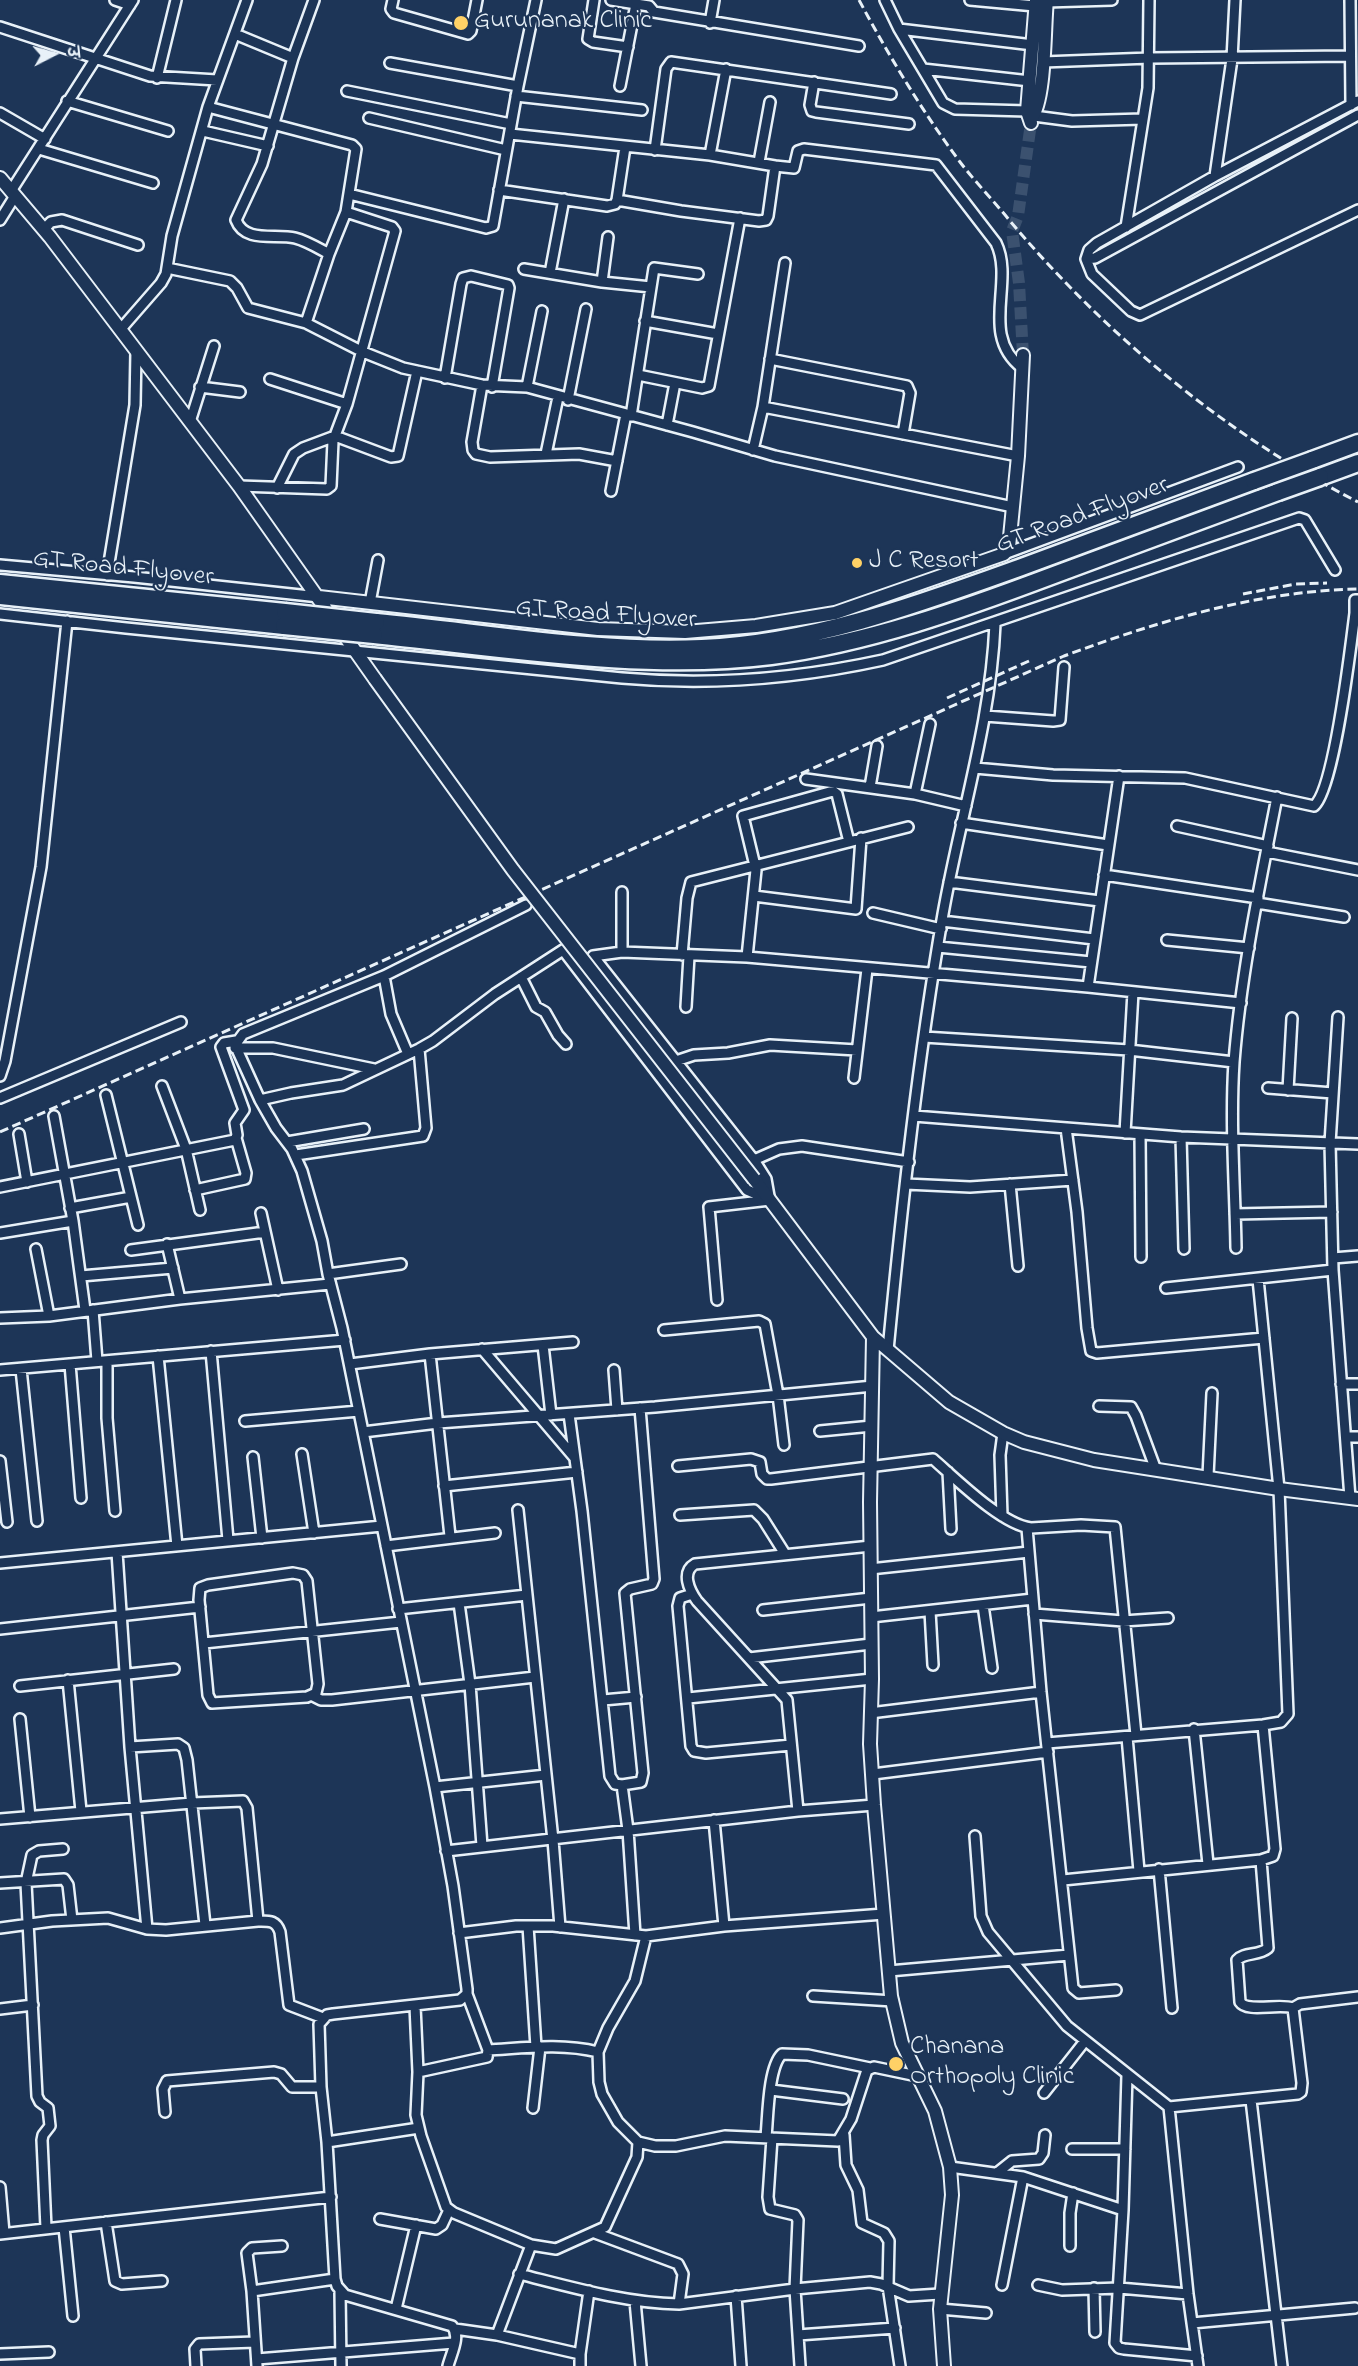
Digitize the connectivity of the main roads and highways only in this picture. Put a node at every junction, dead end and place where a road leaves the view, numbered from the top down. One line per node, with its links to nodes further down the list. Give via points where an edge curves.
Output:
1 (1358, 444): 6 (highway, GT Road Flyover, bridge, via 900,611 770,641 702,648 614,647)
2 (1358, 463): 6 (highway, GT Road Flyover, bridge, via 980,603 904,628 814,649 702,661 612,659)
3 (0, 583): 5 (highway, GT Road Flyover)
4 (0, 597): 5 (highway, GT Road Flyover)
5 (285, 619): 6 (highway, GT Road Flyover, bridge)
6 (375, 628)

